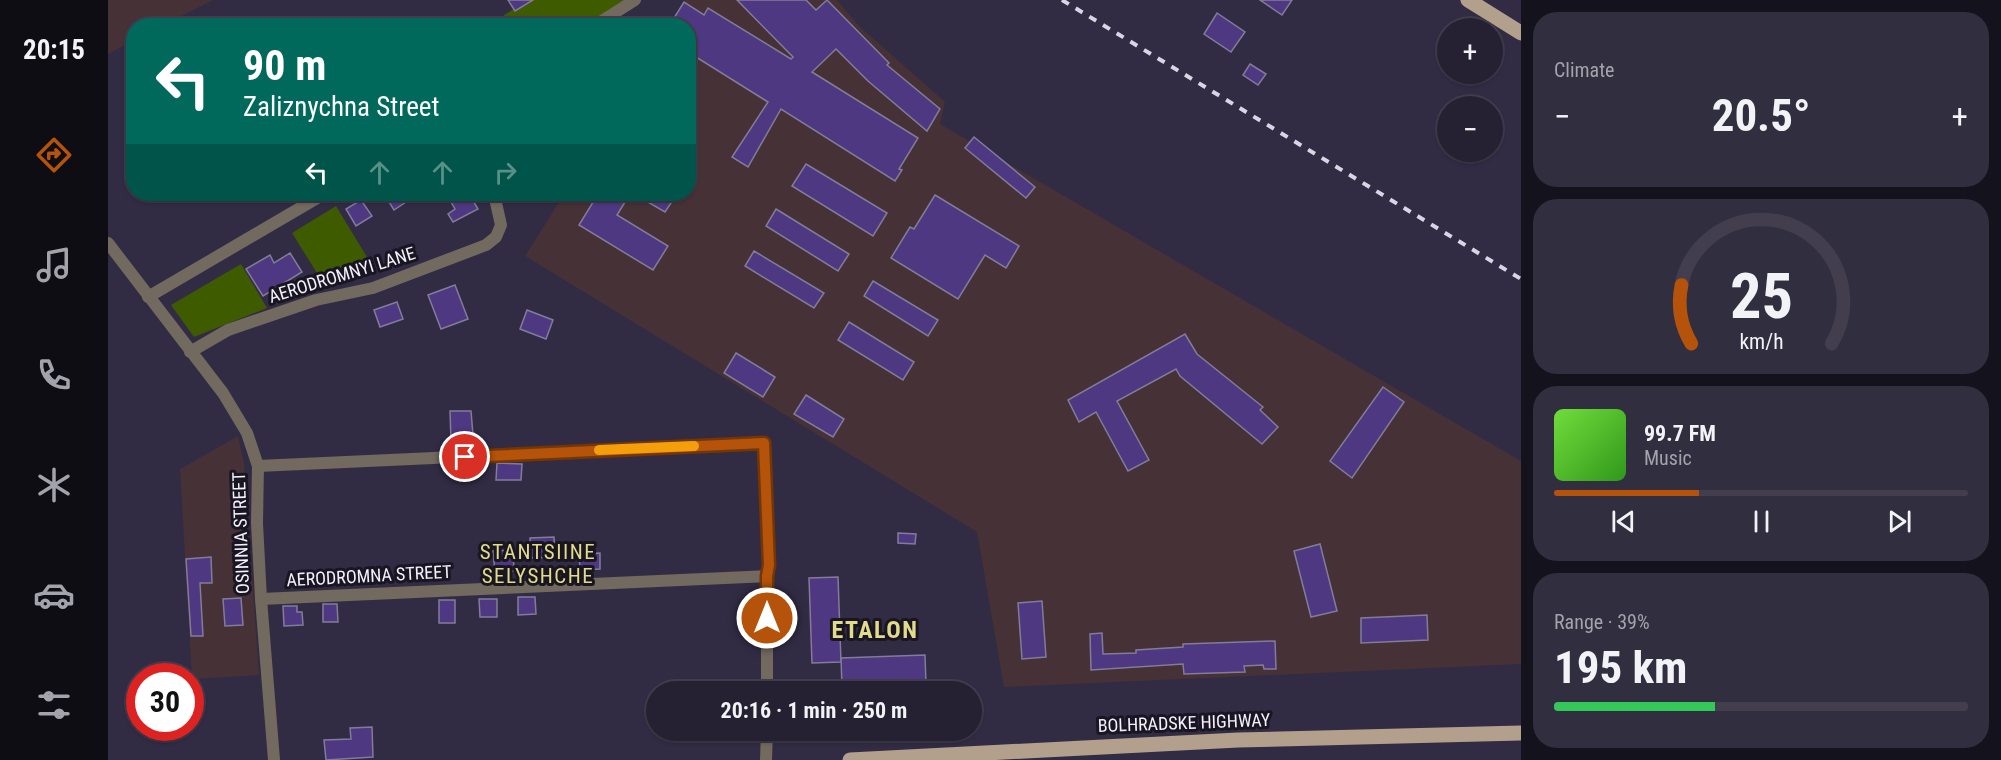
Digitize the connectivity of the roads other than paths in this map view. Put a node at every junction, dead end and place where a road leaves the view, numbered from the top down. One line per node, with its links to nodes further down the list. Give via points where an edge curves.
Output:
1 (635, 0): 3 (street)
2 (1468, 0): 4 (main road)
3 (607, 18)
4 (1521, 33)
5 (312, 201): 8 (street)
6 (496, 201): 9 (street, AERODROMNYI LANE, via 501,225 496,237 486,245 373,288 316,300 228,330)
7 (108, 243): 8 (street, OSINNIA STREET)
8 (148, 297): 9 (street, OSINNIA STREET)
9 (190, 352): 10 (street, OSINNIA STREET, via 232,406 247,433)
10 (258, 466): 11 (street, via 764,443); 12 (street, OSINNIA STREET)
11 (767, 576): 12 (street, AERODROMNA STREET); 13 (street)
12 (261, 599): 16 (street, OSINNIA STREET)
13 (767, 681)
14 (1521, 733): 18 (main road, BOLHRADSKE HIGHWAY, via 1238,740)
15 (767, 741): 17 (street)
16 (274, 760)
17 (766, 760)
18 (850, 760)

